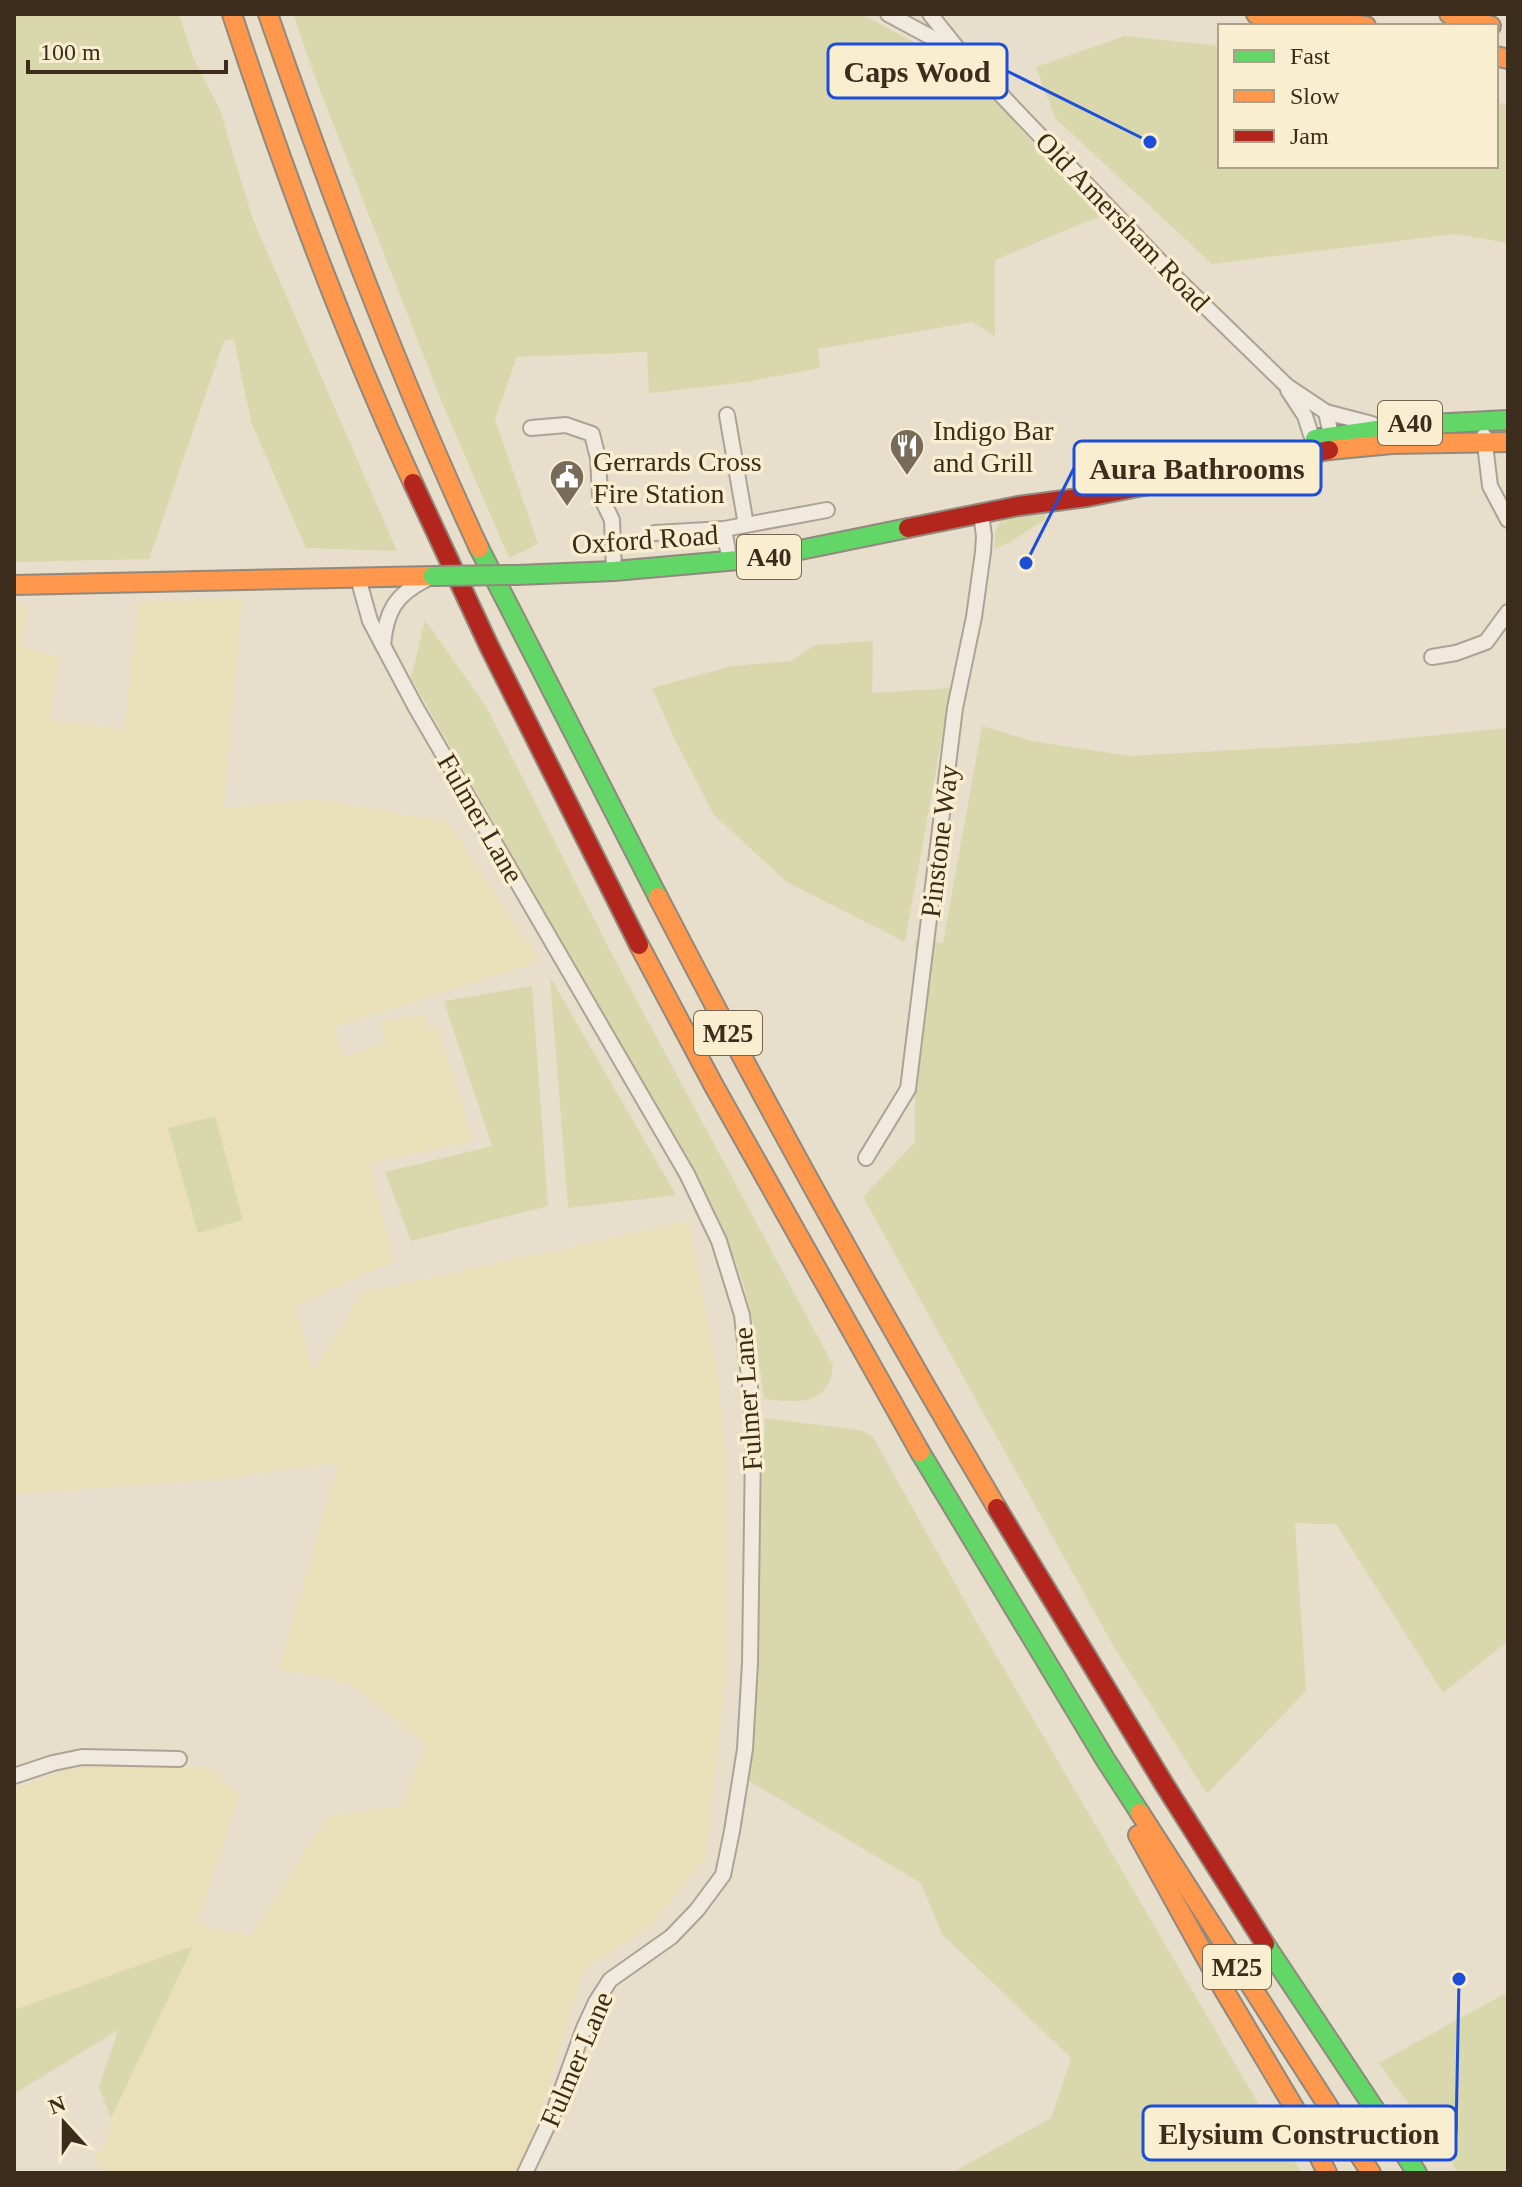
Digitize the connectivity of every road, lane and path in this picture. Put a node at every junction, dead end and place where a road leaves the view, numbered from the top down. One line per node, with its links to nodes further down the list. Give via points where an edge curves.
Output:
1 (232, 14): 36 (main road, M25, via 364,370 440,542 576,823 714,1086 909,1434)
2 (268, 14): 41 (main road, M25, via 361,269 471,530 745,1063 947,1426 1131,1732)
3 (888, 14): 9 (street, Old Amersham Road)
4 (930, 14): 9 (street, Old Amersham Road)
5 (1256, 14): 7 (main road)
6 (1449, 14): 8 (main road)
7 (1348, 24)
8 (1484, 24)
9 (962, 54): 10 (street, Old Amersham Road)
10 (1287, 386): 11 (street, Old Amersham Road); 19 (street, Old Amersham Road)
11 (1326, 412): 15 (street, Old Amersham Road); 19 (street)
12 (727, 415): 23 (street)
13 (1483, 420): 14 (main road, A40); 15 (main road, A40); 17 (street)
14 (1508, 420)
15 (1383, 427): 19 (main road, A40)
16 (531, 428): 27 (street, via 566,425 592,434 600,495 612,520)
17 (1485, 441): 18 (main road, Oxford Road / A40); 19 (main road, Oxford Road / A40); 22 (street, via 1490,486)
18 (1508, 442)
19 (1324, 444): 21 (main road, Oxford Road / A40, via 1087,497)
20 (827, 510): 23 (street)
21 (981, 514): 26 (main road, Oxford Road / A40); 34 (street, Pinstone Way, via 981,565 955,708 908,1089)
22 (1508, 520)
23 (746, 525): 24 (street)
24 (724, 529): 25 (street); 26 (street)
25 (655, 533)
26 (730, 562): 27 (main road, Oxford Road / A40)
27 (614, 571): 28 (main road, Oxford Road / A40, bridge)
28 (433, 576): 29 (main road, Oxford Road / A40); 32 (street, via 396,601 388,614)
29 (358, 578): 30 (main road, Oxford Road / A40); 32 (street, Fulmer Lane)
30 (14, 585)
31 (1508, 612): 33 (street, via 1486,642)
32 (383, 647): 38 (street, Fulmer Lane, via 687,1174 731,1274 748,1356 753,1449 750,1663 745,1749 723,1875 671,1937 610,1980 584,2028)
33 (1432, 657)
34 (866, 1158)
35 (179, 1759): 37 (street, via 82,1757)
36 (1105, 1759): 39 (main road, M25, via 1144,1848); 40 (main road, M25)
37 (14, 1776)
38 (525, 2173)
39 (1327, 2173)
40 (1371, 2173)
41 (1417, 2173)

